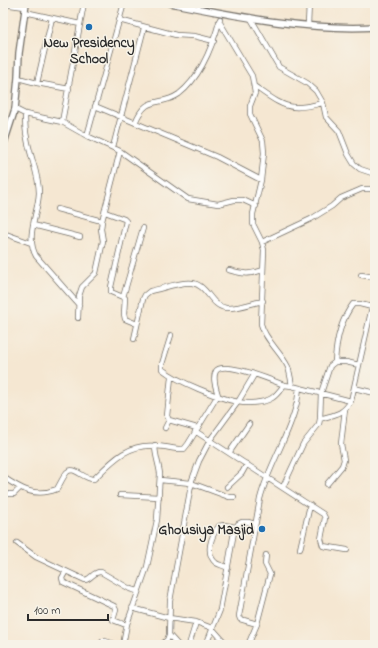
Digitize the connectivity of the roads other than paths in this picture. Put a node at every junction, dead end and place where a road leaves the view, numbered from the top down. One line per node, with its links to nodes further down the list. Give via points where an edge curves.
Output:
1 (84, 3): 13 (street)
2 (124, 3): 11 (street)
3 (170, 3): 6 (street)
4 (309, 3): 14 (street)
5 (3, 4): 7 (street)
6 (180, 4): 8 (street)
7 (25, 7): 10 (street); 18 (street)
8 (221, 12): 9 (street); 12 (street)
9 (250, 17): 14 (street); 22 (street, via 279,67 307,83 316,91)
10 (52, 18): 13 (street); 19 (street)
11 (119, 20): 16 (street); 23 (street)
12 (220, 21): 17 (street); 20 (street, via 252,76)
13 (80, 24): 21 (street)
14 (308, 25): 15 (street, via 359,28)
15 (375, 26)
16 (144, 28): 17 (street); 26 (street)
17 (214, 41): 28 (street, via 193,79 171,98 144,107)
18 (18, 78): 19 (street); 24 (street)
19 (37, 83): 21 (street)
20 (254, 86): 22 (street, via 293,107); 34 (street, via 250,114 262,141 264,153)
21 (69, 89): 27 (street)
22 (323, 103): 33 (street, via 326,117 339,131 354,164)
23 (95, 106): 26 (street); 29 (street)
24 (15, 109): 25 (street); 30 (street)
25 (25, 114): 27 (street); 40 (street, via 27,139 39,192)
26 (120, 116): 28 (street); 31 (street)
27 (62, 122): 29 (street)
28 (135, 122): 34 (street, via 217,157)
29 (87, 136): 31 (street)
30 (3, 146)
31 (113, 147): 32 (street)
32 (120, 151): 36 (street, via 188,199 212,204 243,200); 38 (street)
33 (375, 174)
34 (261, 180): 36 (street)
35 (375, 189): 44 (street, via 362,189 341,198 312,219)
36 (256, 206): 44 (street, via 253,224)
37 (57, 209): 39 (street)
38 (105, 212): 39 (street); 50 (street, via 126,221 111,287 112,292)
39 (102, 221): 52 (street, via 103,241 96,274 82,288)
40 (32, 225): 43 (street); 45 (street)
41 (143, 228): 50 (street)
42 (3, 233): 45 (street)
43 (80, 237)
44 (262, 242): 47 (street)
45 (31, 243): 52 (street, via 36,256)
46 (229, 270): 47 (street, via 253,274)
47 (263, 270): 51 (street)
48 (361, 275): 49 (street)
49 (375, 277)
50 (123, 297): 55 (street, via 126,301 125,319)
51 (263, 301): 55 (street, via 226,308 215,302 201,286 184,282 145,295); 63 (street, via 262,330 288,368)
52 (79, 305): 54 (street)
53 (373, 305): 58 (street, via 354,304 348,311 337,335); 59 (street)
54 (78, 318)
55 (137, 324): 57 (street)
56 (170, 335): 61 (street, via 162,370)
57 (134, 340)
58 (334, 362): 59 (street); 66 (street, via 330,366)
59 (359, 365): 65 (street)
60 (254, 375): 62 (street); 68 (street, via 237,369 219,368 214,379); 70 (street)
61 (171, 377): 68 (street); 73 (street, via 167,416)
62 (284, 385): 63 (street); 70 (street, via 272,398)
63 (292, 386): 64 (street)
64 (299, 388): 66 (street); 82 (street, via 291,421)
65 (354, 388): 67 (street); 69 (street)
66 (321, 393): 69 (street); 72 (street)
67 (375, 393)
68 (218, 395): 70 (street); 76 (street)
69 (351, 401): 71 (street)
70 (238, 402): 77 (street)
71 (345, 409): 72 (street, via 340,413); 85 (street, via 341,439 344,460)
72 (320, 418): 87 (street)
73 (169, 420): 75 (street); 76 (street)
74 (249, 424): 79 (street)
75 (165, 428)
76 (196, 430): 77 (street); 78 (street, via 184,449)
77 (210, 440): 79 (street); 84 (street, via 199,461)
78 (155, 446): 83 (street, via 160,466); 88 (street, via 143,446 116,457 94,478 86,478 71,470 56,489 50,492 34,492)
79 (229, 452): 80 (street)
80 (247, 464): 82 (street); 86 (street, via 242,473)
81 (3, 477): 88 (street)
82 (267, 477): 87 (street); 94 (street, via 261,492)
83 (160, 480): 84 (street); 91 (street)
84 (192, 483): 92 (street); 104 (street)
85 (327, 484)
86 (227, 487)
87 (283, 487): 93 (street)
88 (20, 488): 89 (street, via 14,494)
89 (3, 494)
90 (120, 495): 91 (street)
91 (159, 497): 102 (street, via 147,567)
92 (234, 497)
93 (310, 505): 97 (street); 98 (street, via 324,514 322,546)
94 (255, 524): 95 (street, via 242,522); 106 (street, via 239,616)
95 (236, 527): 100 (street); 100 (street, via 219,526 210,545 211,556 215,562)
96 (17, 543): 101 (street, via 36,557)
97 (300, 550)
98 (347, 550)
99 (266, 555): 106 (street, via 265,564 270,574)
100 (228, 568): 108 (street, via 220,610)
101 (66, 571): 102 (street, via 87,580 95,572 101,572); 107 (street, via 62,578 63,582 114,606 116,610 113,620)
102 (137, 591): 103 (street)
103 (132, 608): 104 (street); 107 (street)
104 (169, 618): 105 (street); 109 (street)
105 (196, 622): 108 (street); 115 (street)
106 (257, 624): 118 (street)
107 (126, 625): 112 (street)
108 (212, 628): 116 (street); 117 (street)
109 (169, 635): 113 (street, via 168,640); 114 (street)
110 (99, 645): 111 (street, via 102,641)
111 (118, 645)
112 (123, 645)
113 (161, 645)
114 (178, 645)
115 (189, 645)
116 (206, 645)
117 (227, 645)
118 (248, 645)

